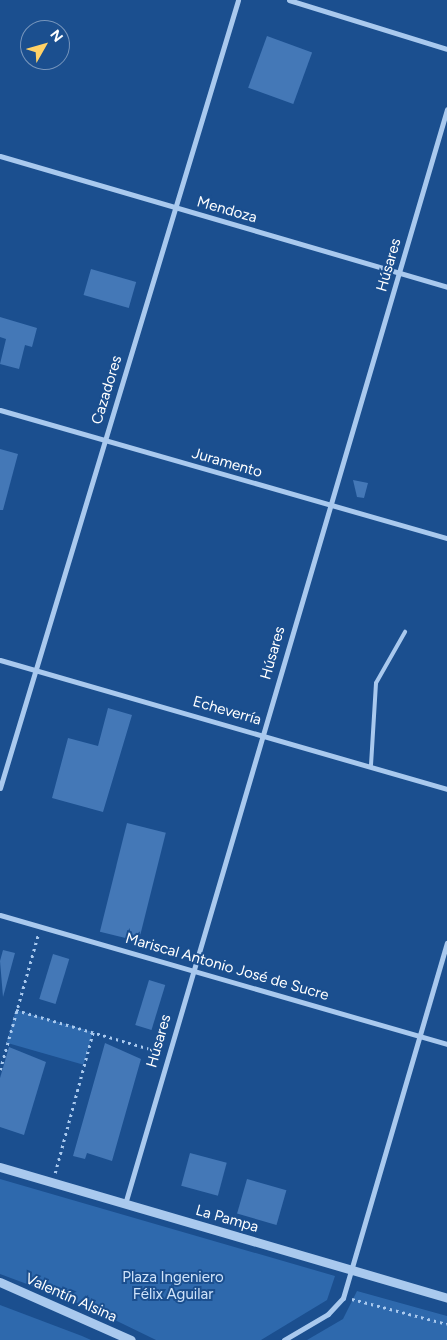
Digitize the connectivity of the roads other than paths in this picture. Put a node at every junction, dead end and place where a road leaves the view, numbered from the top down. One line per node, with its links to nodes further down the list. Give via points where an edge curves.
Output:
1 (238, 0): 6 (street, Cazadores)
2 (289, 0): 3 (street)
3 (447, 49)
4 (447, 109): 7 (street, Húsares)
5 (0, 156): 6 (street, Mendoza)
6 (177, 208): 7 (street, Mendoza); 10 (street, Cazadores)
7 (400, 273): 8 (street, Mendoza); 11 (street, Húsares)
8 (447, 287)
9 (0, 410): 10 (street, Juramento)
10 (104, 442): 11 (street, Juramento); 15 (street, Cazadores)
11 (329, 504): 12 (street, Juramento); 16 (street, Húsares)
12 (447, 538)
13 (405, 632): 17 (lane, via 376,683)
14 (0, 660): 15 (street, Echeverría)
15 (35, 670): 16 (street, Echeverría); 18 (street, Cazadores)
16 (262, 734): 17 (street, Echeverría); 22 (street, Húsares)
17 (371, 765): 19 (street, Echeverría)
18 (0, 788)
19 (447, 788)
20 (0, 915): 22 (street, Mariscal Antonio José de Sucre)
21 (447, 943): 23 (street)
22 (193, 970): 23 (street, Mariscal Antonio José de Sucre); 26 (street, Húsares)
23 (420, 1036): 24 (street, Mariscal Antonio José de Sucre); 27 (street)
24 (447, 1044)
25 (0, 1167): 26 (street, La Pampa)
26 (125, 1204): 27 (street, La Pampa)
27 (352, 1270): 29 (street, La Pampa); 31 (street, via 343,1298 328,1314)
28 (0, 1282): 30 (street, Valentín Alsina)
29 (447, 1298)
30 (131, 1340)
31 (284, 1340)

